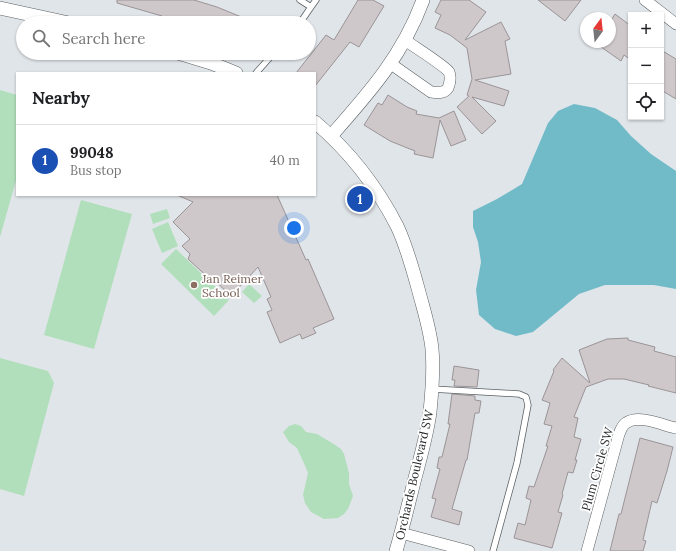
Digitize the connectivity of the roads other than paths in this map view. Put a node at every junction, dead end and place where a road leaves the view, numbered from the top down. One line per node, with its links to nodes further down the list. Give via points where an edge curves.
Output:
1 (300, 0): 5 (lane)
2 (316, 0): 5 (lane)
3 (423, 0): 10 (street)
4 (644, 0): 9 (street)
5 (311, 7): 8 (lane)
6 (0, 8): 7 (street)
7 (37, 16)
8 (305, 16)
9 (676, 24)
10 (405, 40): 13 (street); 13 (street, via 446,69 450,77 449,86 442,92 431,92)
11 (201, 60): 14 (street)
12 (268, 60): 15 (lane)
13 (391, 64): 17 (street)
14 (234, 72)
15 (257, 72)
16 (316, 123): 17 (street, Orchards Boulevard SW)
17 (331, 136): 18 (street, Orchards Boulevard SW, via 374,187 397,228 412,266 428,322 432,348)
18 (432, 389): 20 (street, Orchards Boulevard SW, via 423,450); 23 (lane, via 519,394 526,397 528,405 517,463)
19 (676, 428): 24 (street, Plum Circle SW, via 638,420 623,425)
20 (401, 533): 21 (street, Orchards Boulevard SW); 22 (street)
21 (396, 551)
22 (469, 551)
23 (493, 551)
24 (587, 551)

